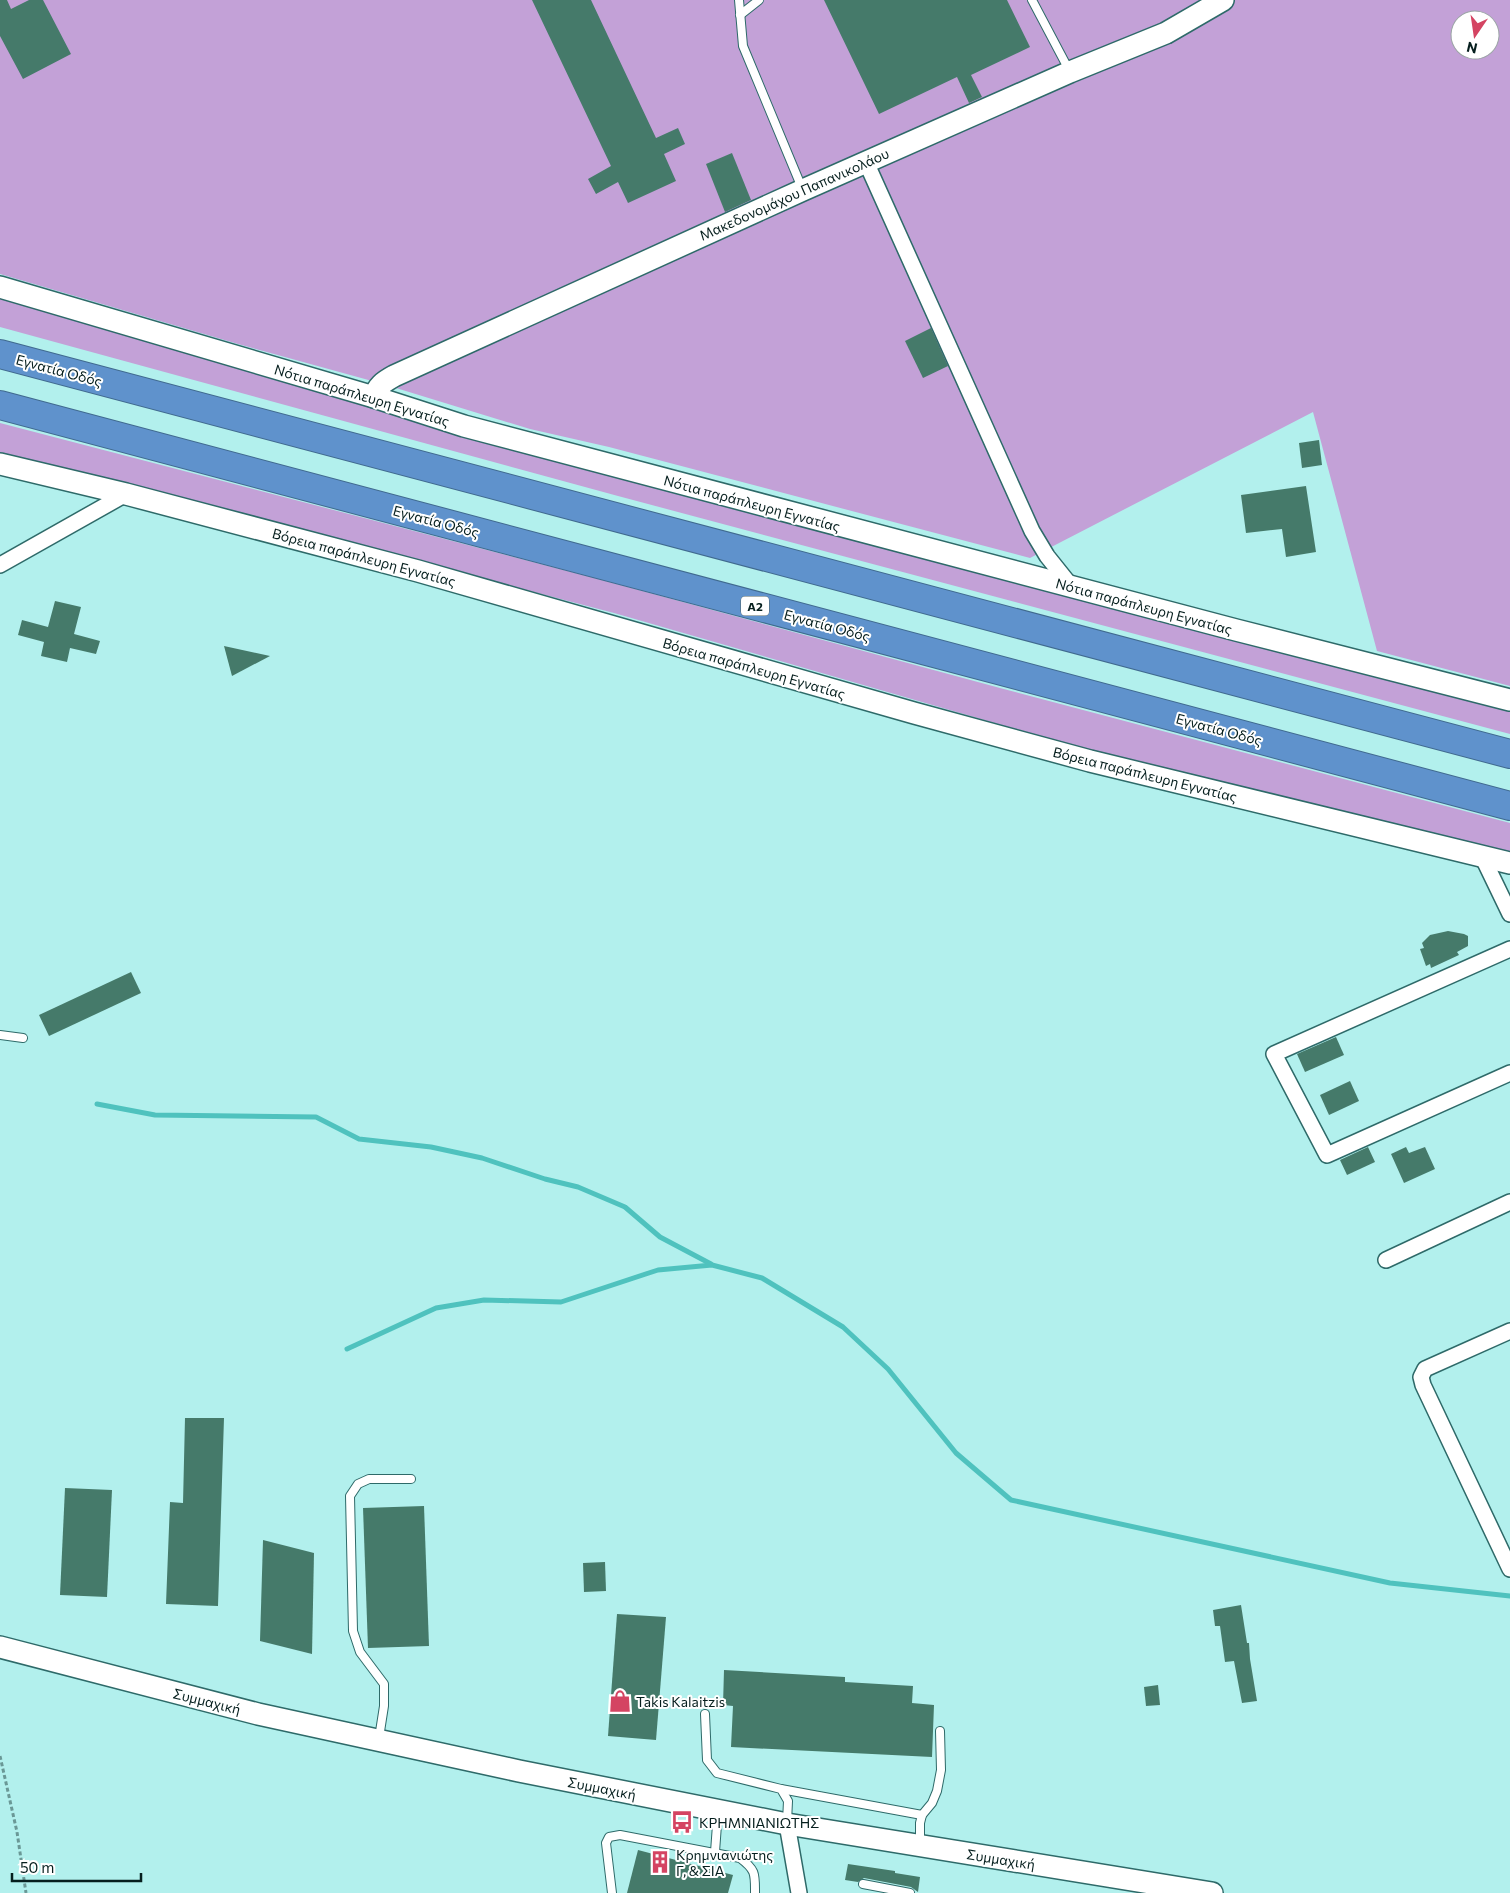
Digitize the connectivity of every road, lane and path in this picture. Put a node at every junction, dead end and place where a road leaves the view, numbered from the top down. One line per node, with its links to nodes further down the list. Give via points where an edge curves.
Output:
1 (739, 0): 5 (lane)
2 (759, 0): 5 (lane)
3 (1032, 0): 6 (lane)
4 (1222, 0): 6 (street, Μακεδονομάχου Παπανικολάου, via 1166,32)
5 (740, 15): 8 (lane, via 743,46)
6 (1070, 72): 7 (street, Μακεδονομάχου Παπανικολάου)
7 (866, 162): 8 (street, Μακεδονομάχου Παπανικολάου); 16 (street, via 1032,531 1047,556)
8 (803, 190): 11 (street, Μακεδονομάχου Παπανικολάου, via 394,376 383,382)
9 (0, 287): 11 (street, Νότια παράπλευρη Εγνατίας)
10 (0, 354): 18 (highway, Εγνατία Οδός)
11 (374, 397): 16 (street, Νότια παράπλευρη Εγνατίας, via 464,426)
12 (0, 404): 19 (highway, Εγνατία Οδός / Α2)
13 (0, 464): 14 (street, Βόρεια παράπλευρη Εγνατίας)
14 (126, 494): 15 (street); 20 (street, Βόρεια παράπλευρη Εγνατίας, via 418,571 1082,759)
15 (0, 565)
16 (1072, 586): 17 (street, Νότια παράπλευρη Εγνατίας)
17 (1510, 700)
18 (1510, 754)
19 (1510, 806)
20 (1482, 856): 21 (street, Βόρεια παράπλευρη Εγνατίας); 22 (street)
21 (1510, 863)
22 (1510, 914)
23 (1510, 949): 26 (street, via 1274,1054 1327,1155)
24 (0, 1035): 25 (lane)
25 (23, 1038)
26 (1510, 1074)
27 (1510, 1202): 28 (street)
28 (1386, 1260)
29 (1510, 1331): 31 (street, via 1425,1369 1421,1377)
30 (411, 1479): 35 (lane, via 369,1479 358,1484 350,1496 353,1631 360,1652 384,1684)
31 (1510, 1568)
32 (0, 1647): 35 (street, Συμμαχική, via 258,1714)
33 (705, 1714): 37 (lane, via 707,1760 717,1773)
34 (940, 1731): 39 (lane, via 937,1791)
35 (378, 1740): 38 (street, Συμμαχική)
36 (0, 1756): 45 (path, via 17,1832)
37 (781, 1789): 39 (lane); 40 (lane, via 788,1801)
38 (718, 1811): 40 (street, Συμμαχική); 42 (lane)
39 (922, 1815): 41 (lane)
40 (787, 1824): 41 (street, Συμμαχική); 48 (street)
41 (920, 1846): 44 (street, Συμμαχική)
42 (715, 1852): 46 (lane, via 620,1835 609,1837 606,1842); 47 (lane, via 740,1858 749,1865 754,1872)
43 (863, 1884): 49 (lane)
44 (1181, 1891): 50 (street, Συμμαχική)
45 (26, 1893)
46 (612, 1893)
47 (756, 1893)
48 (799, 1893)
49 (910, 1893)
50 (1212, 1893)

